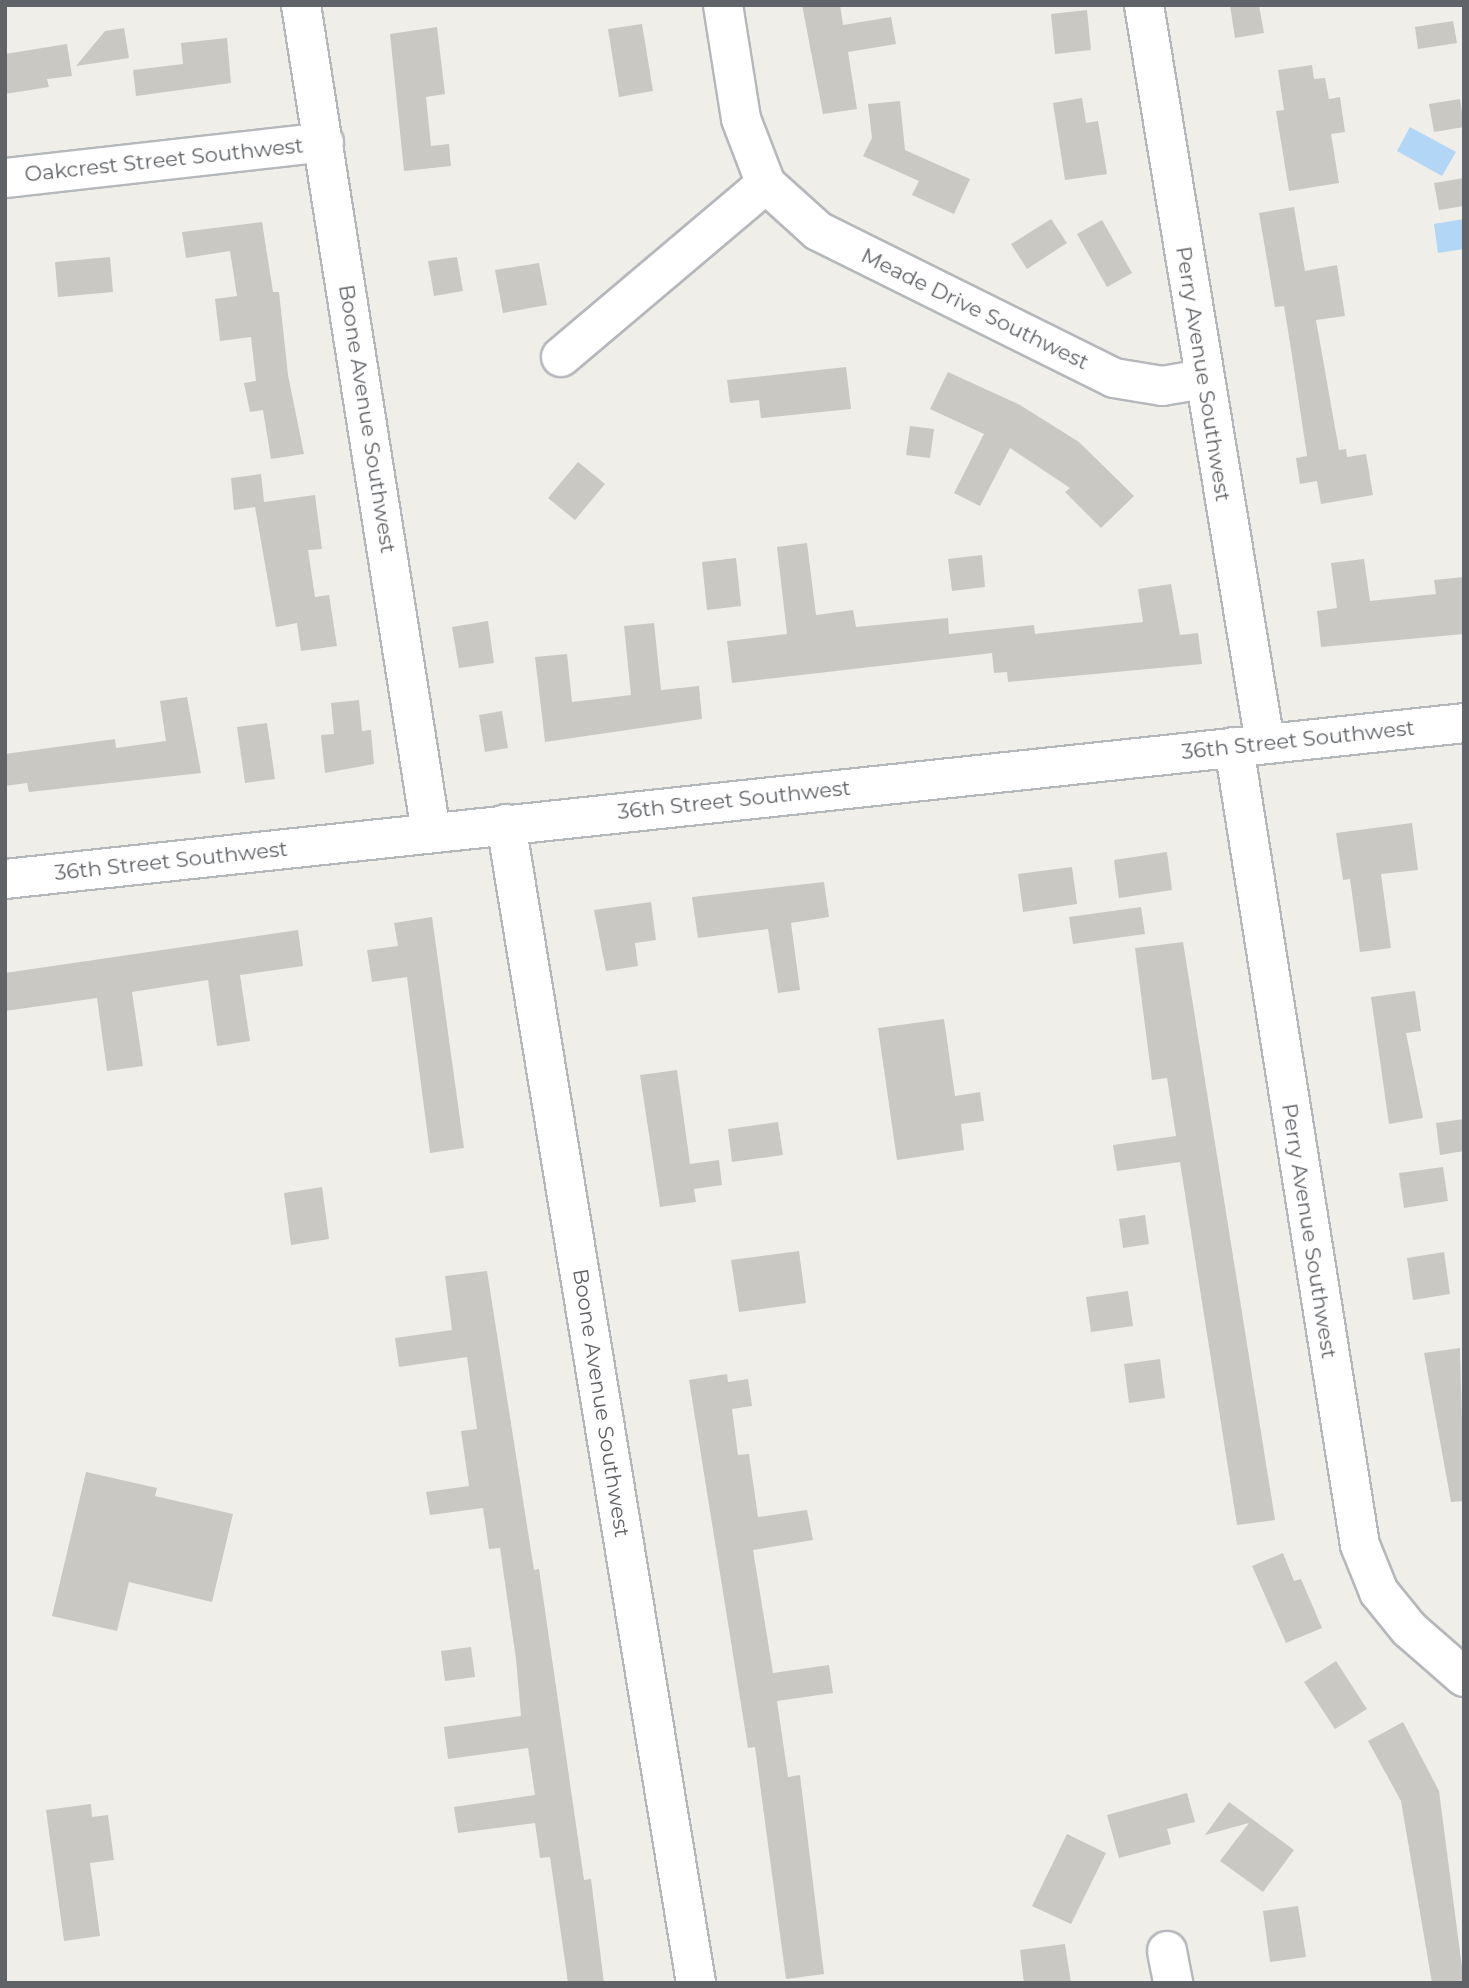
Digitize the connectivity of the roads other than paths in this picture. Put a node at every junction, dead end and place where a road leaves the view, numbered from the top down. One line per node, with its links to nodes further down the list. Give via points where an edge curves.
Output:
1 (301, 5): 4 (street, Boone Avenue Southwest)
2 (723, 5): 6 (street, via 741,119)
3 (1144, 5): 8 (street, Perry Avenue Southwest)
4 (324, 142): 5 (street, Oakcrest Street Southwest); 12 (street, Boone Avenue Southwest)
5 (5, 178)
6 (766, 184): 7 (street); 8 (street, Meade Drive Southwest, via 818,231 1114,378 1162,386)
7 (561, 357)
8 (1203, 379): 10 (street, Perry Avenue Southwest)
9 (1464, 723): 10 (street, 36th Street Southwest)
10 (1250, 745): 11 (street, 36th Street Southwest); 14 (street, Perry Avenue Southwest, via 1360,1545 1379,1592 1409,1629)
11 (506, 824): 12 (street, 36th Street Southwest); 15 (street, Boone Avenue Southwest)
12 (431, 832): 13 (street, 36th Street Southwest)
13 (5, 879)
14 (1464, 1677)
15 (696, 1983)

